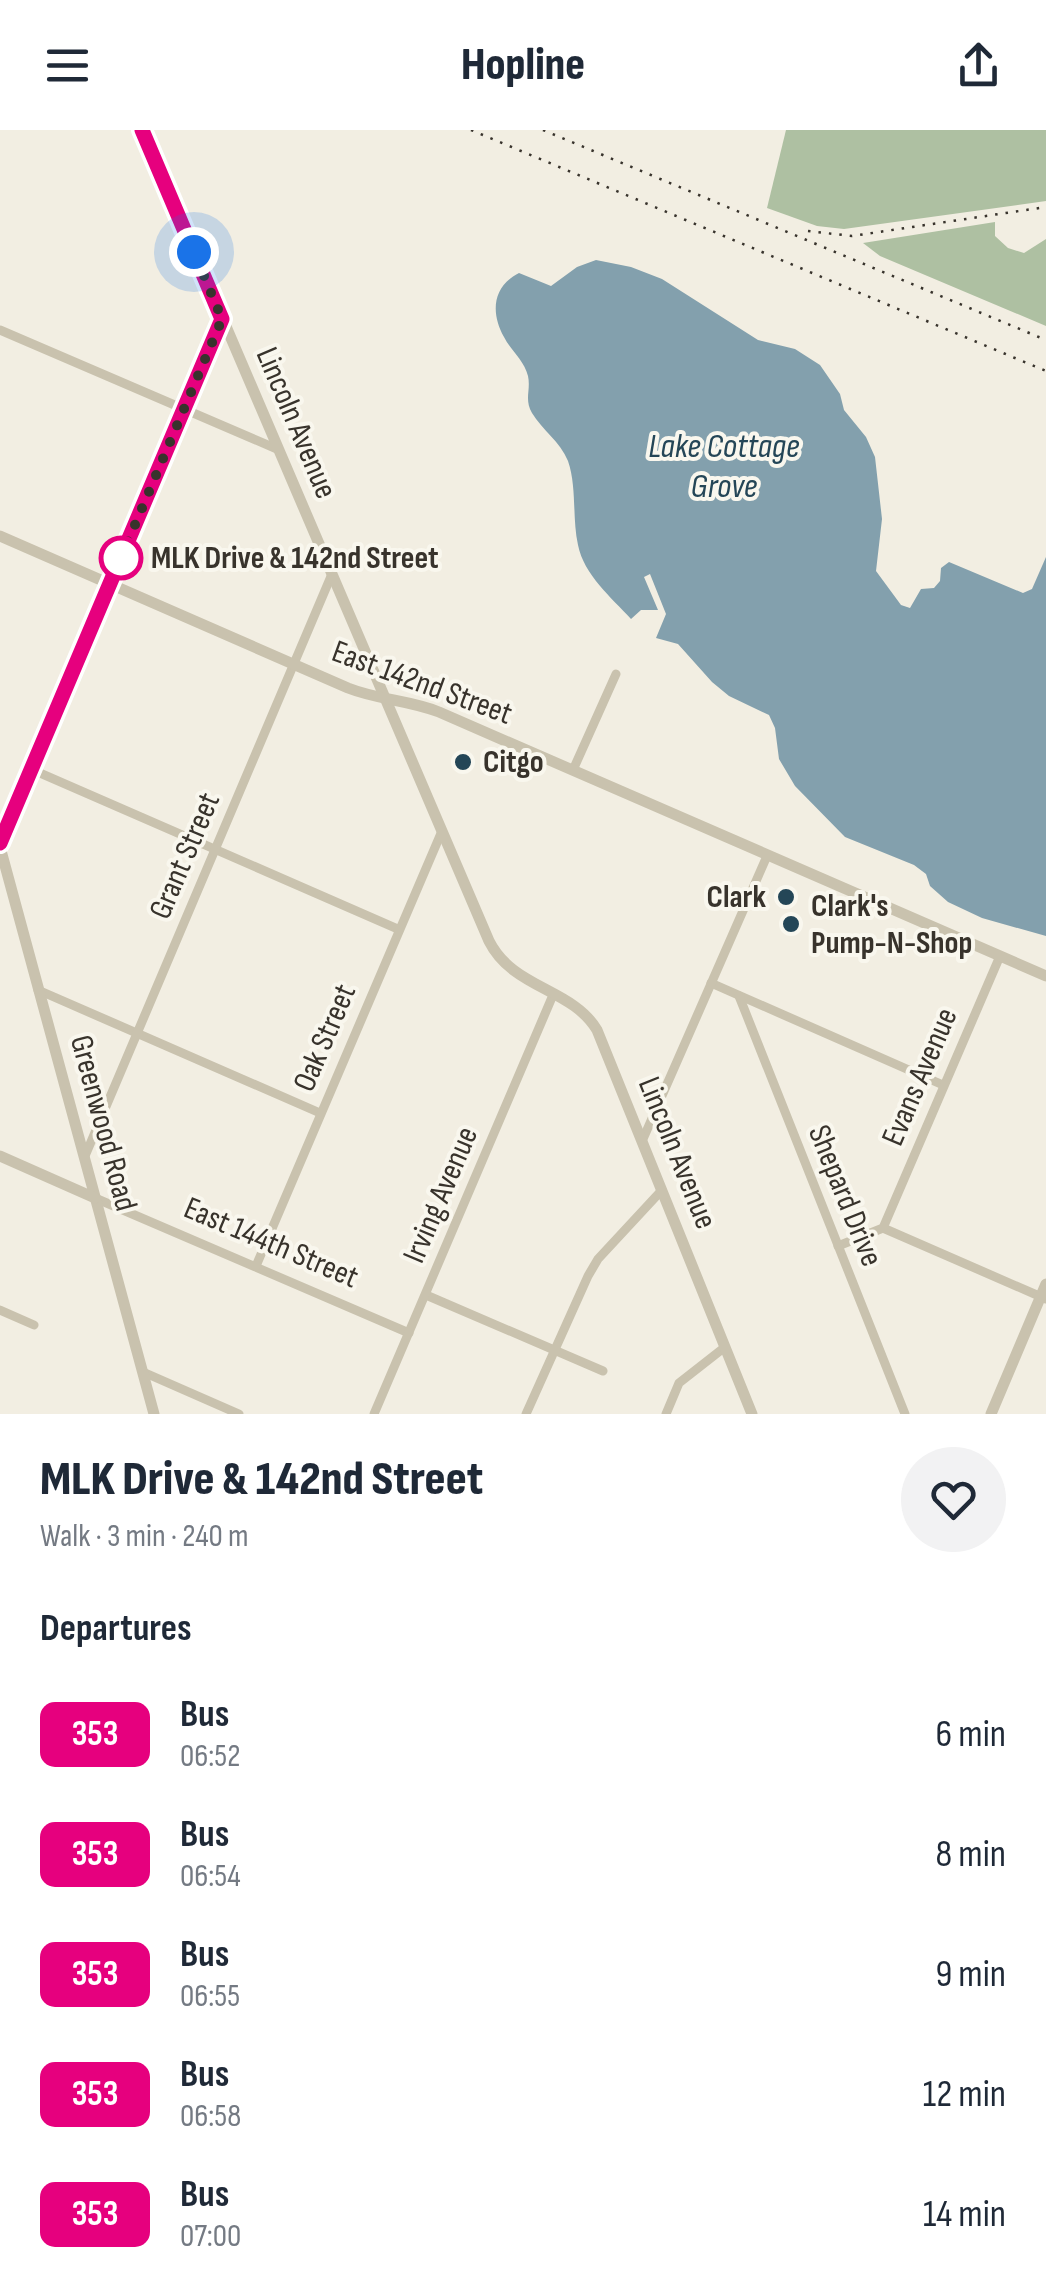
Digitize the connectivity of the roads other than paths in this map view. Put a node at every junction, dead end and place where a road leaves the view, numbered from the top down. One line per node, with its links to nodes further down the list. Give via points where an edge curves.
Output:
1 (142, 130): 2 (street, Lincoln Avenue)
2 (222, 319): 4 (street); 5 (street, Lincoln Avenue)
3 (0, 330): 4 (street)
4 (184, 408): 5 (street); 8 (street)
5 (277, 449): 7 (street, Lincoln Avenue)
6 (0, 536): 8 (street, East 142nd Street)
7 (332, 574): 9 (street, Grant Street); 11 (street, Lincoln Avenue)
8 (109, 584): 9 (street, East 142nd Street); 12 (street)
9 (293, 664): 11 (street, East 142nd Street); 16 (street, Grant Street)
10 (616, 674): 13 (street)
11 (384, 698): 13 (street, East 142nd Street, via 416,703); 14 (street, Lincoln Avenue)
12 (32, 769): 15 (street); 16 (street)
13 (574, 770): 17 (street, East 142nd Street)
14 (442, 831): 18 (street, Oak Street); 23 (street, Lincoln Avenue, via 495,953)
15 (0, 845): 22 (street, Greenwood Road)
16 (215, 848): 18 (street); 25 (street, Grant Street)
17 (767, 856): 19 (street, East 142nd Street); 21 (street)
18 (398, 929): 27 (street, Oak Street)
19 (1000, 956): 20 (street, East 142nd Street); 26 (street, Evans Avenue)
20 (1046, 976)
21 (710, 983): 24 (street); 28 (street)
22 (38, 990): 25 (street); 30 (street, Greenwood Road)
23 (552, 995): 28 (street, Lincoln Avenue, via 592,1022); 37 (street, Irving Avenue)
24 (739, 996): 26 (street); 34 (street, Shepard Drive)
25 (138, 1033): 27 (street); 30 (street, Grant Street)
26 (943, 1085): 33 (street, Evans Avenue)
27 (320, 1113): 35 (street, Oak Street)
28 (642, 1139): 31 (street, Lincoln Avenue)
29 (0, 1156): 32 (street, East 144th Street)
30 (85, 1157): 32 (street, Greenwood Road)
31 (662, 1190): 41 (street, Lincoln Avenue); 42 (street, via 598,1260)
32 (95, 1198): 35 (street, East 144th Street); 44 (street, Greenwood Road)
33 (883, 1228): 34 (street); 36 (street)
34 (838, 1246): 51 (street, Shepard Drive)
35 (256, 1266): 40 (street, East 144th Street)
36 (1044, 1293): 52 (street)
37 (426, 1295): 40 (street, Irving Avenue); 42 (street)
38 (0, 1310): 39 (street)
39 (34, 1325)
40 (409, 1333): 47 (street, Irving Avenue)
41 (725, 1347): 49 (street, via 679,1383); 50 (street, Lincoln Avenue)
42 (553, 1350): 43 (street); 48 (street)
43 (603, 1371)
44 (143, 1372): 45 (street, Greenwood Road); 46 (street)
45 (154, 1414)
46 (239, 1414)
47 (374, 1414)
48 (526, 1414)
49 (666, 1414)
50 (752, 1414)
51 (904, 1414)
52 (990, 1414)

